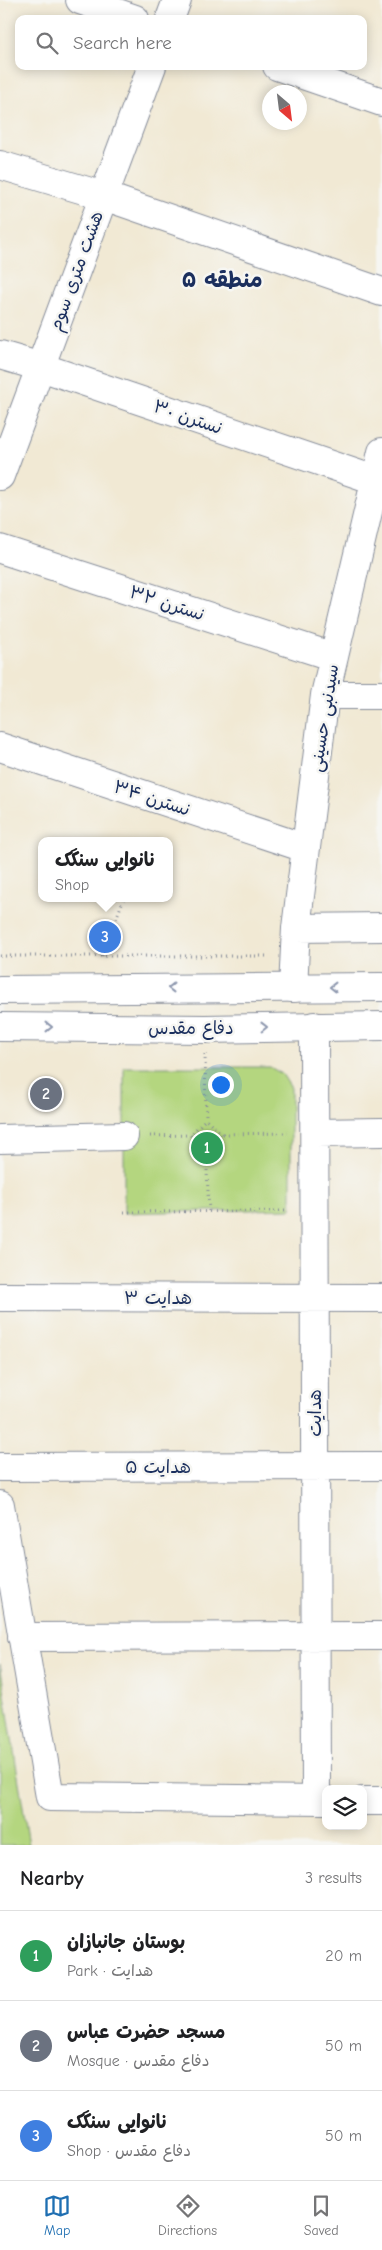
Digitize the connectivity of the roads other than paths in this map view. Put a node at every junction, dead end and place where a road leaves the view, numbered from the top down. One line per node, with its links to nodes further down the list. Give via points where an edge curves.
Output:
1 (80, 0): 3 (street)
2 (177, 0): 4 (street)
3 (123, 15)
4 (171, 15)
5 (151, 70): 9 (street, هشت متری سوم)
6 (288, 70): 7 (street)
7 (382, 102)
8 (0, 165): 9 (street)
9 (104, 196): 10 (street); 12 (street, هشت متری سوم)
10 (382, 292)
11 (0, 355): 12 (street, نسترن ۳۰)
12 (41, 367): 14 (street, هشت متری سوم); 15 (street, نسترن ۳۰)
13 (382, 452): 15 (street, سیدنبی حسینی)
14 (0, 476)
15 (379, 480): 17 (street, سیدنبی حسینی)
16 (0, 549): 17 (street, نسترن ۳۲)
17 (334, 657): 18 (street, سیدنبی حسینی)
18 (325, 695): 19 (street); 21 (street, سیدنبی حسینی)
19 (382, 695)
20 (0, 747): 21 (street, نسترن ۳۴)
21 (305, 848): 23 (street, سیدنبی حسینی)
22 (382, 927): 23 (street)
23 (296, 928): 25 (street, سیدنبی حسینی)
24 (382, 987): 25 (street, one-way to 25)
25 (293, 988): 26 (street, one-way to 26)
26 (0, 990)
27 (314, 1026): 28 (street, دفاع مقدس); 29 (street, دفاع مقدس, one-way to 27, via 205,1029); 31 (street, هدایت)
28 (382, 1026)
29 (0, 1027)
30 (382, 1132): 31 (street)
31 (315, 1133): 36 (street, هدایت)
32 (124, 1136): 33 (street)
33 (0, 1140)
34 (0, 1297): 36 (street, هدایت ۳)
35 (382, 1298): 36 (street, هدایت ۳)
36 (315, 1299): 37 (street, هدایت)
37 (315, 1466): 38 (street, هدایت ۵); 39 (street, هدایت ۵); 41 (street, هدایت)
38 (382, 1466)
39 (0, 1467)
40 (0, 1504): 43 (street)
41 (316, 1636): 42 (street); 43 (street); 44 (street, هدایت)
42 (382, 1636)
43 (22, 1637): 44 (street, via 50,1798)
44 (321, 1800)
45 (367, 1801): 46 (street)
46 (382, 1801)

